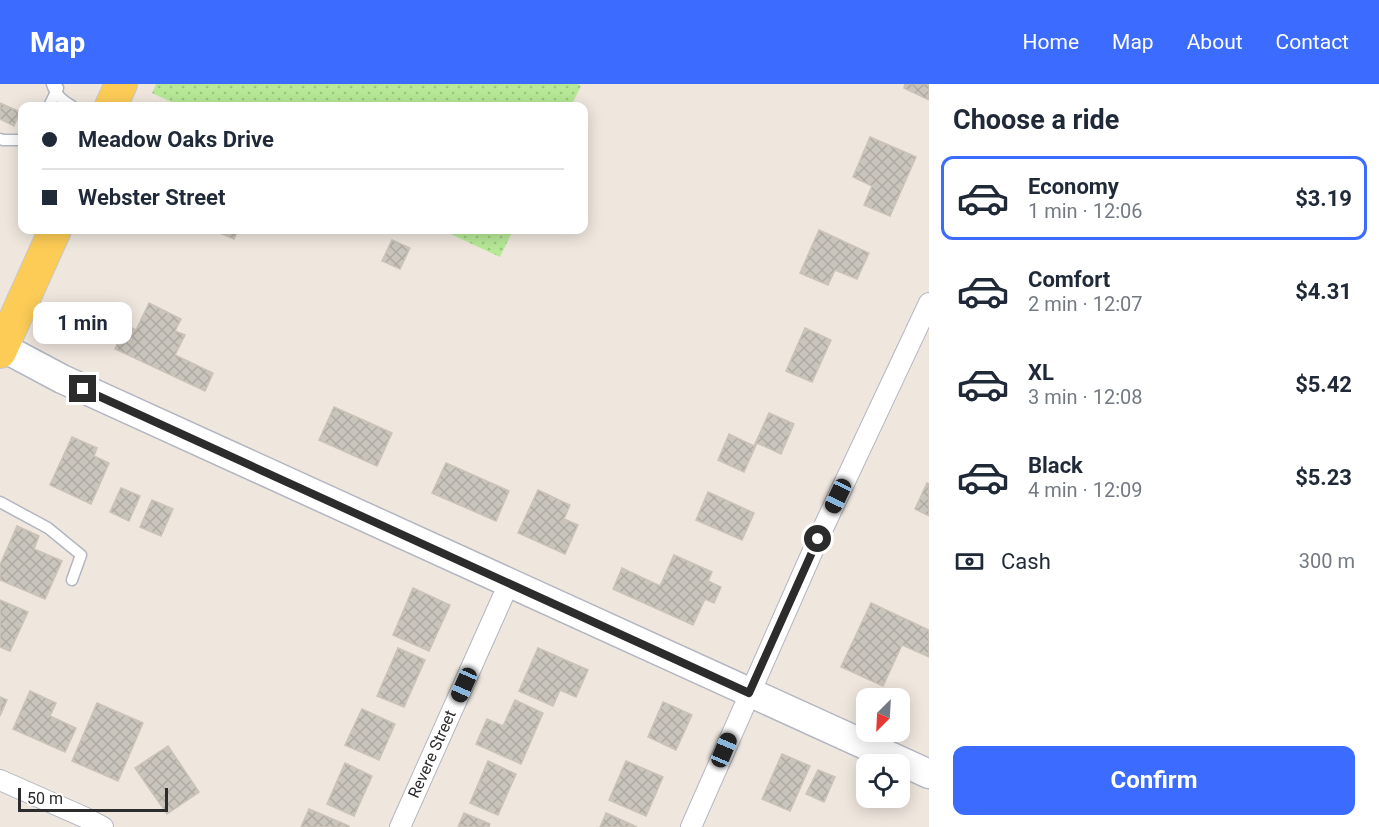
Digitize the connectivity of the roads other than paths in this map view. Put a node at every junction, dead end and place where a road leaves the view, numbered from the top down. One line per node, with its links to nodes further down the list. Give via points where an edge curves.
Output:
1 (121, 84): 5 (main road)
2 (56, 87): 3 (lane); 4 (lane)
3 (50, 102)
4 (66, 102)
5 (113, 102)
6 (0, 139): 7 (lane)
7 (18, 140)
8 (53, 234): 10 (main road)
9 (929, 303): 14 (street)
10 (1, 348): 13 (street)
11 (0, 502): 12 (lane, via 48,528 81,555)
12 (72, 580)
13 (509, 583): 14 (street); 18 (street, Revere Street)
14 (749, 693): 15 (street); 19 (street)
15 (929, 774)
16 (0, 780): 17 (street)
17 (103, 827)
18 (400, 827)
19 (691, 827)

